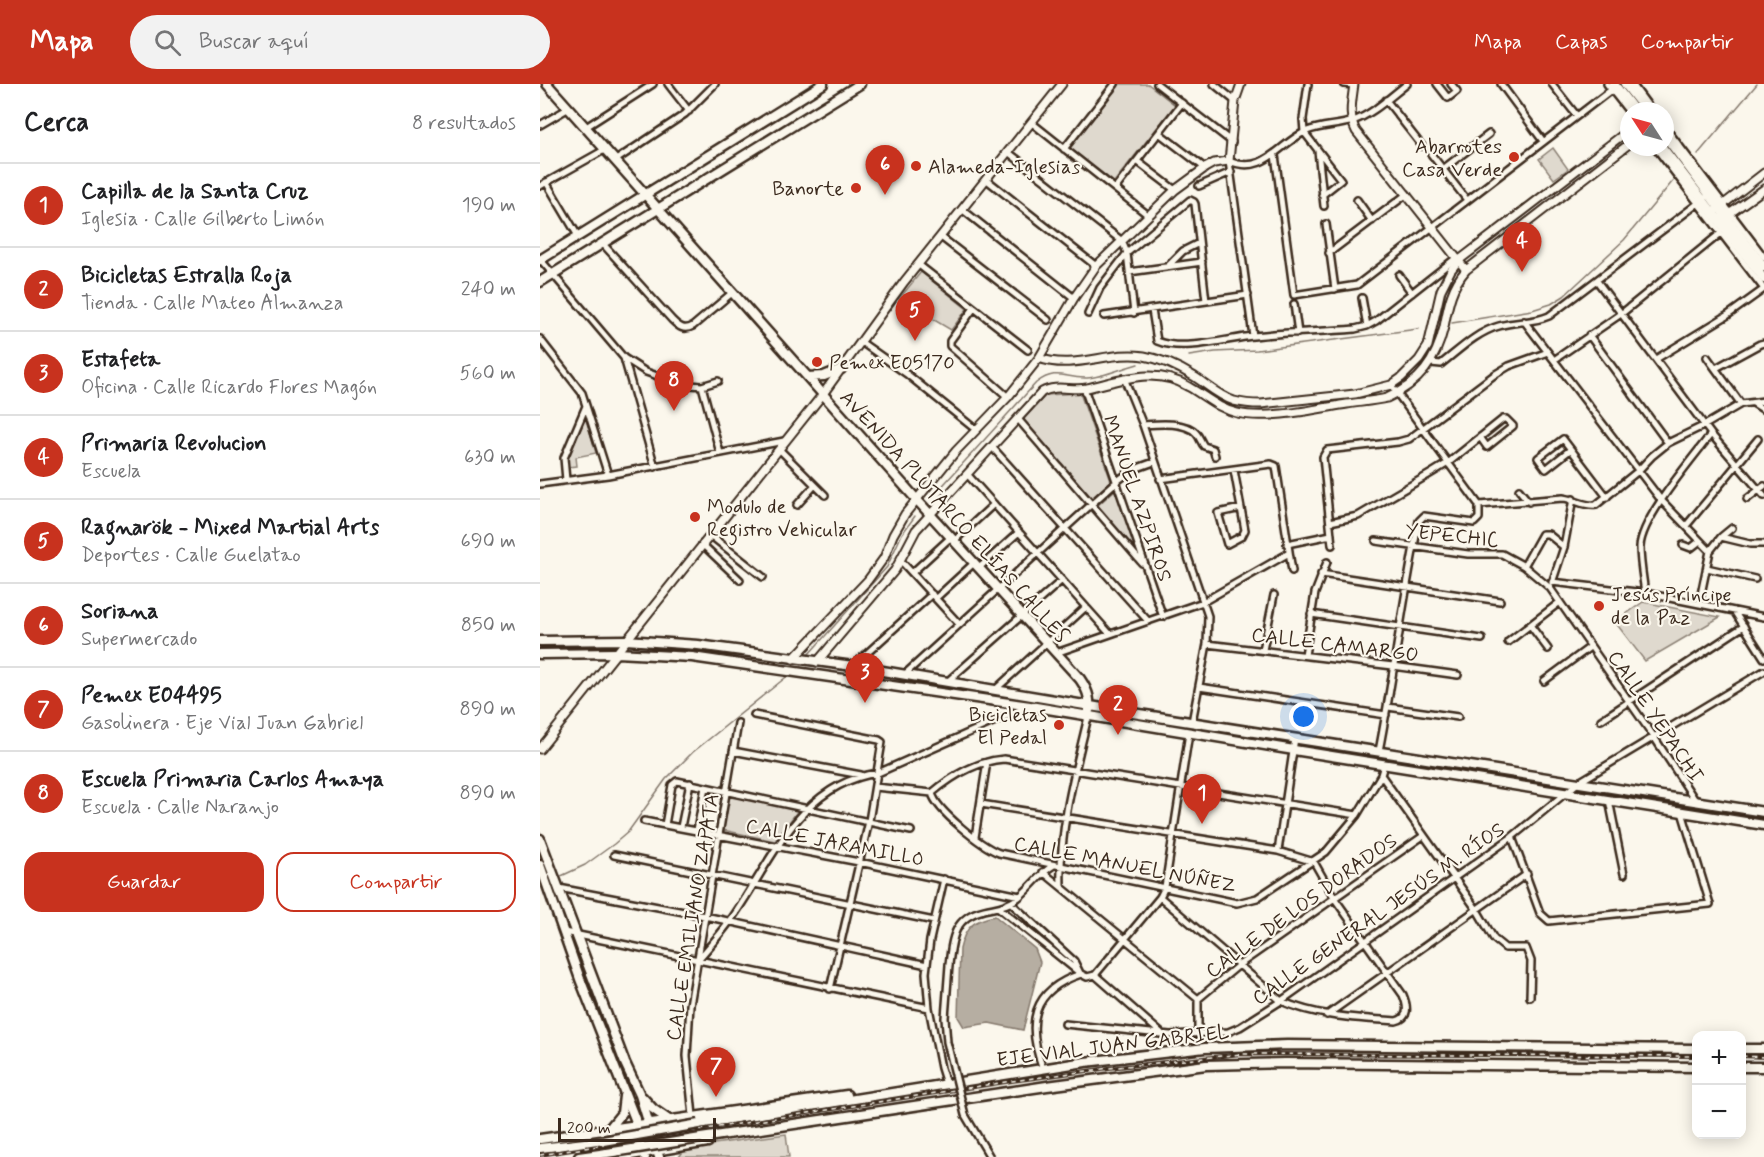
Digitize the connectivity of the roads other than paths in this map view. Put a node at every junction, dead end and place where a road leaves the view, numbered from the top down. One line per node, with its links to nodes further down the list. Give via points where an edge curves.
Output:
1 (548, 84): 31 (main road, AVENIDA PLUTARCO ELÍAS CALLES)
2 (653, 84): 37 (street)
3 (668, 84): 32 (street)
4 (715, 84): 32 (street)
5 (823, 84): 72 (main road)
6 (860, 84): 80 (main road)
7 (1062, 84): 35 (street)
8 (1115, 84): 46 (street)
9 (1157, 84): 30 (street)
10 (1214, 84): 25 (street)
11 (1241, 84): 25 (street)
12 (1308, 84): 38 (street)
13 (1344, 84): 22 (street)
14 (1407, 84): 24 (street)
15 (1437, 84): 16 (street, via 1448,98 1457,91)
16 (1451, 84)
17 (1501, 84): 42 (street)
18 (1552, 84): 33 (street)
19 (1607, 84): 23 (street)
20 (1625, 84): 28 (main road)
21 (1632, 84): 29 (street)
22 (1354, 85): 34 (street)
23 (1613, 87): 26 (street); 27 (main road); 33 (street)
24 (1386, 100): 34 (street); 44 (street)
25 (1235, 101): 43 (street)
26 (1623, 102)
27 (1627, 102)
28 (1639, 102)
29 (1645, 102)
30 (1182, 104): 39 (street); 43 (street)
31 (569, 108): 36 (street); 37 (main road, AVENIDA PLUTARCO ELÍAS CALLES)
32 (689, 111): 56 (street)
33 (1577, 116): 42 (street)
34 (1352, 122): 38 (street); 73 (street)
35 (1032, 123): 46 (street); 50 (street)
36 (540, 125)
37 (586, 127): 45 (main road, AVENIDA PLUTARCO ELÍAS CALLES)
38 (1304, 132): 47 (street); 53 (street)
39 (1159, 133): 58 (street); 60 (street)
40 (1489, 134): 61 (street)
41 (1620, 137): 99 (street)
42 (1543, 141): 77 (street)
43 (1232, 143): 59 (street)
44 (1422, 146)
45 (606, 149): 56 (main road, AVENIDA PLUTARCO ELÍAS CALLES); 66 (street)
46 (1064, 149): 69 (street)
47 (1317, 150): 74 (street); 74 (street, via 1341,180)
48 (1674, 150): 57 (street)
49 (1620, 151): 105 (street)
50 (1008, 152): 65 (street); 90 (street)
51 (1674, 153): 57 (main road)
52 (1431, 154): 61 (street)
53 (1275, 155): 59 (street, via 1253,164); 113 (street, via 1294,295)
54 (1671, 156): 57 (street)
55 (1673, 156): 57 (main road)
56 (616, 160): 72 (main road, AVENIDA PLUTARCO ELÍAS CALLES)
57 (1678, 160): 63 (main road); 63 (street)
58 (1137, 161): 69 (street); 71 (street)
59 (1229, 161): 60 (street); 62 (street)
60 (1205, 168): 71 (street)
61 (1443, 169): 77 (street)
62 (1231, 171): 68 (street); 116 (street)
63 (1688, 172): 75 (main road); 75 (street)
64 (1764, 173): 79 (street)
65 (987, 180): 81 (street); 102 (street)
66 (546, 182): 67 (street); 88 (street)
67 (540, 186)
68 (1199, 186)
69 (1115, 189): 82 (street)
70 (1764, 189): 83 (street)
71 (1175, 190): 82 (street)
72 (645, 194): 80 (main road, AVENIDA PLUTARCO ELÍAS CALLES); 88 (main road)
73 (1407, 194): 84 (street); 86 (street)
74 (1322, 195): 78 (street)
75 (1706, 197): 79 (main road); 87 (street); 110 (street)
76 (1357, 200): 84 (street)
77 (1467, 200): 86 (street)
78 (1324, 206)
79 (1718, 208): 83 (main road)
80 (658, 209): 93 (main road); 114 (main road, AVENIDA PLUTARCO ELÍAS CALLES)
81 (963, 210): 89 (street); 117 (street)
82 (1148, 215): 90 (street)
83 (1725, 217): 94 (street); 104 (main road); 109 (main road)
84 (1372, 221): 96 (street)
85 (1326, 225): 96 (street)
86 (1432, 227): 99 (street); 113 (street, via 1357,285)
87 (1721, 233): 112 (street); 125 (street)
88 (578, 236): 98 (main road)
89 (941, 237): 101 (street); 127 (street)
90 (1122, 241): 95 (street); 102 (street)
91 (1199, 243): 95 (street, via 1194,202 1190,200); 100 (street); 103 (street, via 1183,251)
92 (1764, 243): 94 (street)
93 (603, 244): 107 (main road); 114 (street, via 682,328 693,326)
94 (1758, 248): 97 (street)
95 (1126, 253): 106 (street); 124 (street, via 1100,288)
96 (1329, 253): 113 (street)
97 (1764, 256)
98 (540, 260): 107 (street)
99 (1457, 260): 105 (street); 115 (street); 152 (street, via 1441,290 1423,355)
100 (1202, 262): 103 (street); 119 (street)
101 (919, 265): 121 (street); 134 (street)
102 (1096, 266): 117 (street)
103 (1168, 266): 106 (street)
104 (1764, 267)
105 (1466, 270): 144 (street, via 1452,291)
106 (1129, 272): 123 (street)
107 (553, 275): 111 (main road); 139 (street)
108 (1399, 275): 115 (street)
109 (1764, 279)
110 (1597, 281): 125 (street); 128 (street, via 1549,316)
111 (540, 282)
112 (1764, 289): 141 (street)
113 (1335, 290)
114 (732, 292): 148 (main road, AVENIDA PLUTARCO ELÍAS CALLES)
115 (1412, 293): 129 (street)
116 (1248, 295): 119 (street); 132 (street)
117 (1074, 298): 140 (street)
118 (1362, 298): 129 (street)
119 (1206, 301): 122 (street)
120 (1294, 304): 130 (street)
121 (974, 308): 136 (street); 157 (street, via 950,346)
122 (1152, 310): 123 (street); 132 (street, via 1157,341 1168,345)
123 (1134, 313): 126 (street)
124 (1088, 314)
125 (1621, 314): 131 (street); 141 (street)
126 (1104, 316)
127 (1048, 320)
128 (1524, 321): 137 (street); 144 (street, via 1488,330 1441,364)
129 (1367, 326): 130 (street)
130 (1298, 333): 132 (street)
131 (1589, 335): 142 (street); 174 (street)
132 (1253, 336)
133 (540, 339): 162 (street, via 578,384)
134 (861, 342): 146 (street); 168 (street)
135 (1764, 343): 145 (street)
136 (1028, 351)
137 (1548, 352): 142 (street); 169 (street, via 1494,375)
138 (1707, 357): 145 (street)
139 (624, 358): 153 (street, via 664,379); 183 (street)
140 (1040, 358): 143 (street, via 1065,362 1136,356); 157 (street)
141 (1656, 359): 167 (street)
142 (1554, 360): 185 (street)
143 (1166, 362): 147 (street); 150 (street); 160 (street, via 1227,398)
144 (1431, 363): 155 (street)
145 (1716, 368): 161 (street)
146 (841, 369): 148 (main road); 156 (street)
147 (1161, 376): 149 (street); 150 (street)
148 (808, 377): 156 (main road, AVENIDA PLUTARCO ELÍAS CALLES)
149 (1124, 378): 154 (street); 166 (street)
150 (1178, 380): 164 (street, via 1226,409)
151 (718, 381): 153 (street)
152 (1391, 385): 155 (street); 160 (street, via 1355,394)
153 (702, 386): 178 (street)
154 (1084, 388): 165 (street, via 1046,390); 190 (street, MANUEL AZPIROS)
155 (1398, 393): 164 (street, via 1370,402); 169 (street)
156 (823, 394): 173 (street); 201 (main road, AVENIDA PLUTARCO ELÍAS CALLES)
157 (1008, 397): 168 (street)
158 (1764, 401): 159 (street)
159 (1753, 403): 161 (street); 163 (street)
160 (1261, 404): 164 (street)
161 (1741, 404): 167 (street)
162 (586, 405): 187 (street); 189 (street, via 564,458)
163 (1764, 410)
164 (1261, 415)
165 (1018, 419): 175 (street); 204 (street)
166 (1143, 425): 179 (street, via 1169,424 1192,430); 180 (street)
167 (1705, 425): 170 (street); 174 (street)
168 (975, 429): 201 (street)
169 (1423, 430): 181 (street); 209 (street, via 1398,442 1324,452)
170 (1711, 434): 182 (street); 200 (street)
171 (1480, 437): 171 (street, via 1487,447 1513,426 1505,418); 181 (street)
172 (1758, 439): 182 (street)
173 (784, 441): 176 (street); 178 (street)
174 (1668, 443): 185 (street)
175 (992, 447): 186 (street); 212 (street)
176 (779, 449): 192 (street); 214 (street)
177 (1570, 450): 177 (street, via 1546,469 1538,458 1563,439); 197 (street)
178 (720, 453): 183 (street)
179 (1215, 456)
180 (1154, 462): 188 (street); 190 (street, via 1132,470)
181 (1448, 463): 206 (street); 209 (street, via 1358,516)
182 (1737, 465): 193 (street); 210 (street)
183 (655, 467): 187 (street)
184 (1234, 470): 188 (street); 207 (street); 221 (street, via 1276,466)
185 (1638, 471): 197 (street); 200 (street)
186 (967, 474): 203 (street); 208 (street)
187 (608, 475): 189 (street)
188 (1160, 478): 250 (street)
189 (566, 480): 191 (street)
190 (1116, 482): 204 (street); 233 (street, MANUEL AZPIROS)
191 (540, 484)
192 (815, 485): 195 (street); 205 (street)
193 (1761, 488): 196 (street); 199 (street)
194 (1519, 490): 202 (street)
195 (825, 495)
196 (1764, 496)
197 (1607, 497): 198 (street, via 1591,506)
198 (1573, 499): 202 (street); 226 (street)
199 (1747, 499)
200 (1661, 500): 210 (street); 246 (street, via 1641,542)
201 (919, 501): 208 (main road, AVENIDA PLUTARCO ELÍAS CALLES); 281 (street, via 899,525 884,558 868,580)
202 (1529, 502): 206 (street)
203 (994, 504): 213 (street); 217 (street)
204 (1092, 504): 212 (street); 233 (street)
205 (797, 505)
206 (1479, 505): 225 (street, via 1479,518 1472,524 1420,518)
207 (1240, 508): 207 (street, via 1245,532 1227,544 1218,513)
208 (930, 512): 217 (main road, AVENIDA PLUTARCO ELÍAS CALLES); 230 (street, via 909,540)
209 (1330, 522): 215 (street)
210 (1686, 526): 219 (street)
211 (1732, 528): 216 (street)
212 (1064, 529): 228 (street); 259 (street)
213 (1019, 532): 228 (street); 232 (street)
214 (710, 535): 220 (street); 239 (street)
215 (1331, 535): 221 (street); 223 (street)
216 (1721, 537): 222 (street); 227 (street)
217 (953, 538): 232 (main road, AVENIDA PLUTARCO ELÍAS CALLES); 237 (street)
218 (1376, 541): 225 (street, YEPECHIC)
219 (1700, 541): 224 (street, via 1691,548); 227 (street)
220 (702, 544): 240 (street); 266 (street)
221 (1287, 544): 229 (street)
222 (1764, 544)
223 (1332, 545)
224 (1683, 545)
225 (1414, 546): 234 (street, YEPECHIC, via 1468,554 1502,554); 244 (street)
226 (1564, 547): 234 (street, via 1548,534 1542,534); 243 (street)
227 (1710, 550): 235 (street)
228 (1038, 553): 242 (street); 245 (street)
229 (1289, 553): 236 (street); 250 (street)
230 (901, 561): 237 (street); 282 (street)
231 (1327, 562): 238 (street)
232 (977, 564): 245 (main road, AVENIDA PLUTARCO ELÍAS CALLES); 248 (street)
233 (1145, 566): 257 (street, MANUEL AZPIROS)
234 (1524, 566): 243 (street, YEPECHIC)
235 (1707, 568): 241 (street); 252 (street)
236 (1292, 571)
237 (913, 572): 248 (street)
238 (1321, 573): 244 (street); 255 (street)
239 (763, 578)
240 (740, 579)
241 (1755, 579)
242 (1062, 580): 253 (street); 256 (street)
243 (1551, 585): 246 (street); 251 (street, CALLE YEPACHI)
244 (1407, 587): 249 (street); 263 (street)
245 (998, 588): 256 (main road, AVENIDA PLUTARCO ELÍAS CALLES); 260 (street)
246 (1645, 593): 252 (street)
247 (1274, 595): 274 (street)
248 (934, 596): 260 (street); 283 (street)
249 (1500, 601)
250 (1203, 602): 257 (street); 270 (street, via 1209,623)
251 (1560, 602): 261 (street); 272 (street, CALLE YEPACHI)
252 (1699, 604): 254 (street)
253 (1086, 607): 264 (street); 268 (street)
254 (1734, 611): 258 (street); 262 (street)
255 (1311, 614): 263 (street); 278 (street)
256 (1022, 615): 268 (main road, AVENIDA PLUTARCO ELÍAS CALLES); 288 (street)
257 (1163, 616): 259 (street)
258 (1764, 617)
259 (1148, 621): 264 (street)
260 (958, 624): 286 (street)
261 (1530, 625): 269 (street); 273 (street)
262 (1744, 626): 280 (street); 292 (street)
263 (1401, 627): 265 (street); 284 (street)
264 (1110, 634): 276 (street)
265 (1482, 639)
266 (626, 640): 267 (main road); 271 (main road); 275 (street)
267 (540, 641)
268 (1046, 642): 276 (main road, AVENIDA PLUTARCO ELÍAS CALLES); 291 (street)
269 (1508, 642)
270 (1207, 644): 274 (street, CALLE CAMARGO); 290 (street)
271 (698, 645): 279 (main road); 281 (main road)
272 (1590, 647): 289 (street); 292 (street, CALLE YEPACHI)
273 (1548, 649)
274 (1263, 650): 278 (street, CALLE CAMARGO)
275 (616, 653): 277 (main road); 279 (main road); 306 (street)
276 (1056, 653): 293 (main road, AVENIDA PLUTARCO ELÍAS CALLES, via 1084,685)
277 (540, 654)
278 (1305, 655): 284 (street, CALLE CAMARGO)
279 (692, 657): 294 (main road)
280 (1764, 658)
281 (794, 659): 282 (main road)
282 (813, 661): 283 (main road)
283 (853, 666): 286 (main road)
284 (1393, 666): 287 (street, CALLE CAMARGO); 295 (street)
285 (1764, 671): 304 (street, CALLE GENERAL JESÚS M. RÍOS)
286 (905, 674): 288 (main road)
287 (1458, 675)
288 (948, 681): 291 (main road)
289 (1544, 681)
290 (1199, 687): 297 (street); 301 (street)
291 (996, 689): 293 (main road)
292 (1628, 701): 300 (street); 304 (street, CALLE YEPACHI)
293 (1090, 705): 298 (main road); 301 (main road)
294 (1030, 706): 298 (main road); 313 (street)
295 (1388, 706): 297 (street); 299 (street)
296 (754, 716): 313 (street, via 879,740 882,742)
297 (1386, 716): 309 (street)
298 (1088, 717): 303 (main road); 312 (street)
299 (1458, 717)
300 (1601, 720)
301 (1192, 722): 305 (main road)
302 (738, 723): 308 (street, CALLE EMILIANO ZAPATA)
303 (1189, 733): 307 (main road); 320 (street)
304 (1654, 737): 317 (street, CALLE GENERAL JESÚS M. RÍOS); 325 (street, CALLE YEPACHI)
305 (1295, 738): 307 (street); 309 (main road)
306 (540, 749)
307 (1294, 750): 311 (main road); 327 (street)
308 (733, 751): 315 (street); 321 (street, CALLE EMILIANO ZAPATA)
309 (1378, 751): 317 (main road)
310 (987, 762): 312 (street, via 1011,760); 322 (street, via 955,776); 326 (street)
311 (1384, 765): 314 (street, CALLE MANUEL NÚÑEZ); 323 (main road)
312 (1075, 771): 320 (street); 332 (street)
313 (878, 773): 315 (street); 319 (street)
314 (1382, 775): 331 (street, CALLE MANUEL NÚÑEZ); 342 (street)
315 (861, 776): 328 (street)
316 (690, 783): 318 (street); 335 (street, via 673,783); 337 (street)
317 (1579, 783): 323 (street, CALLE GENERAL JESÚS M. RÍOS); 325 (main road)
318 (705, 787): 321 (street); 338 (street)
319 (875, 787): 322 (street); 334 (street)
320 (1181, 788): 327 (street); 341 (street)
321 (727, 791): 328 (street); 340 (street, CALLE EMILIANO ZAPATA)
322 (932, 793): 343 (street, CALLE MANUEL NÚÑEZ, via 941,810)
323 (1564, 793): 324 (main road); 344 (street, CALLE GENERAL JESÚS M. RÍOS)
324 (1609, 800): 329 (main road); 355 (street)
325 (1696, 802): 330 (main road)
326 (981, 804): 332 (street); 343 (street)
327 (1286, 804): 331 (street); 347 (street)
328 (807, 808): 334 (street); 346 (street)
329 (1682, 812): 336 (main road); 354 (street, via 1710,904 1552,922 1540,913)
330 (1764, 812)
331 (1357, 815): 350 (street, CALLE MANUEL NÚÑEZ)
332 (1067, 818): 341 (street); 352 (street)
333 (644, 821): 335 (street, CALLE JARAMILLO)
334 (869, 821): 339 (street); 349 (street)
335 (665, 825): 337 (street, CALLE JARAMILLO)
336 (1764, 825)
337 (681, 827): 338 (street, CALLE JARAMILLO)
338 (697, 830): 340 (street, CALLE JARAMILLO)
339 (911, 831)
340 (718, 834): 346 (street, CALLE JARAMILLO); 356 (street, CALLE EMILIANO ZAPATA)
341 (1173, 834): 347 (street); 362 (street)
342 (1423, 836): 357 (street); 365 (street, CALLE DE LOS DORADOS)
343 (975, 837): 352 (street, CALLE MANUEL NÚÑEZ, via 999,853)
344 (1512, 837): 354 (street); 357 (street, CALLE GENERAL JESÚS M. RÍOS)
345 (540, 839): 359 (main road)
346 (777, 845): 349 (street, CALLE JARAMILLO); 360 (street)
347 (1278, 851): 350 (street)
348 (614, 855): 356 (street)
349 (859, 862): 358 (street, CALLE JARAMILLO); 366 (street)
350 (1314, 862): 362 (street, CALLE MANUEL NÚÑEZ, via 1247,902); 365 (street)
351 (540, 865): 359 (main road)
352 (1057, 865): 353 (street); 361 (street); 362 (street, CALLE MANUEL NÚÑEZ)
353 (1043, 872): 361 (street); 363 (street)
354 (1527, 874): 369 (street)
355 (1624, 874)
356 (712, 876): 360 (street); 370 (street, CALLE EMILIANO ZAPATA)
357 (1454, 878): 369 (street); 376 (street, CALLE GENERAL JESÚS M. RÍOS)
358 (944, 879): 363 (street, CALLE JARAMILLO); 371 (street)
359 (553, 883): 370 (street); 373 (main road); 374 (main road)
360 (753, 885): 366 (street); 372 (street)
361 (1061, 885): 375 (street)
362 (1165, 887): 364 (street)
363 (1020, 896): 367 (street)
364 (1160, 897): 375 (street); 380 (street)
365 (1335, 899): 376 (street); 380 (street, CALLE DE LOS DORADOS)
366 (850, 903): 371 (street); 377 (street)
367 (1011, 903): 368 (street); 382 (street, via 1074,961)
368 (999, 908): 382 (street); 416 (street, bridge, via 973,913 954,934 945,1018 965,1115)
369 (1477, 910): 381 (street); 385 (street, via 1500,945 1526,948 1531,961)
370 (705, 916): 372 (street); 378 (street, CALLE EMILIANO ZAPATA)
371 (934, 921): 379 (street)
372 (729, 922): 377 (street); 378 (street)
373 (564, 932): 374 (street); 401 (main road)
374 (576, 934): 378 (street); 402 (main road)
375 (1125, 939): 383 (street); 386 (street)
376 (1364, 941): 381 (street); 387 (street, CALLE GENERAL JESÚS M. RÍOS)
377 (841, 945): 379 (street); 384 (street)
378 (697, 961): 384 (street); 405 (street, CALLE EMILIANO ZAPATA, via 686,1040)
379 (927, 965): 388 (street)
380 (1239, 965): 386 (street, CALLE DE LOS DORADOS); 387 (street)
381 (1387, 973): 389 (street); 389 (street, via 1406,1002 1404,1018 1396,1021)
382 (1081, 974): 383 (street); 399 (street, via 1058,984 1038,1005 1034,1041)
383 (1095, 975): 391 (street)
384 (830, 989): 388 (street)
385 (1530, 997)
386 (1198, 999): 392 (street)
387 (1281, 1001): 389 (street); 392 (street, CALLE GENERAL JESÚS M. RÍOS, via 1234,1030)
388 (929, 1008): 400 (street)
389 (1327, 1016)
390 (1065, 1024): 391 (street, CALLE GENERAL JESÚS M. RÍOS)
391 (1161, 1034): 392 (street, CALLE GENERAL JESÚS M. RÍOS)
392 (1198, 1034)
393 (1692, 1049): 399 (main road, EJE VIAL JUAN GABRIEL, via 1243,1046 1176,1050)
394 (1746, 1049): 395 (main road)
395 (1764, 1049)
396 (1692, 1067): 403 (main road, EJE VIAL JUAN GABRIEL, via 1218,1065)
397 (1746, 1067): 398 (main road)
398 (1764, 1067)
399 (1043, 1069): 400 (main road, EJE VIAL JUAN GABRIEL)
400 (946, 1084): 405 (main road, EJE VIAL JUAN GABRIEL)
401 (624, 1090): 407 (main road); 408 (main road, via 622,1113)
402 (640, 1095): 404 (main road); 406 (main road)
403 (868, 1113): 411 (main road, via 834,1123 681,1146); 414 (main road, EJE VIAL JUAN GABRIEL, bridge, via 701,1138)
404 (668, 1120): 405 (main road); 406 (main road); 411 (main road, via 662,1134)
405 (696, 1120): 410 (main road, EJE VIAL JUAN GABRIEL, bridge, via 603,1141)
406 (649, 1123): 407 (main road); 412 (main road)
407 (637, 1124): 408 (main road); 413 (main road)
408 (612, 1129): 409 (main road); 414 (main road, via 622,1145)
409 (540, 1139)
410 (540, 1148)
411 (670, 1153): 412 (main road)
412 (657, 1154): 413 (main road)
413 (644, 1155): 414 (main road)
414 (614, 1156): 415 (main road, EJE VIAL JUAN GABRIEL)
415 (579, 1157)
416 (990, 1157)

